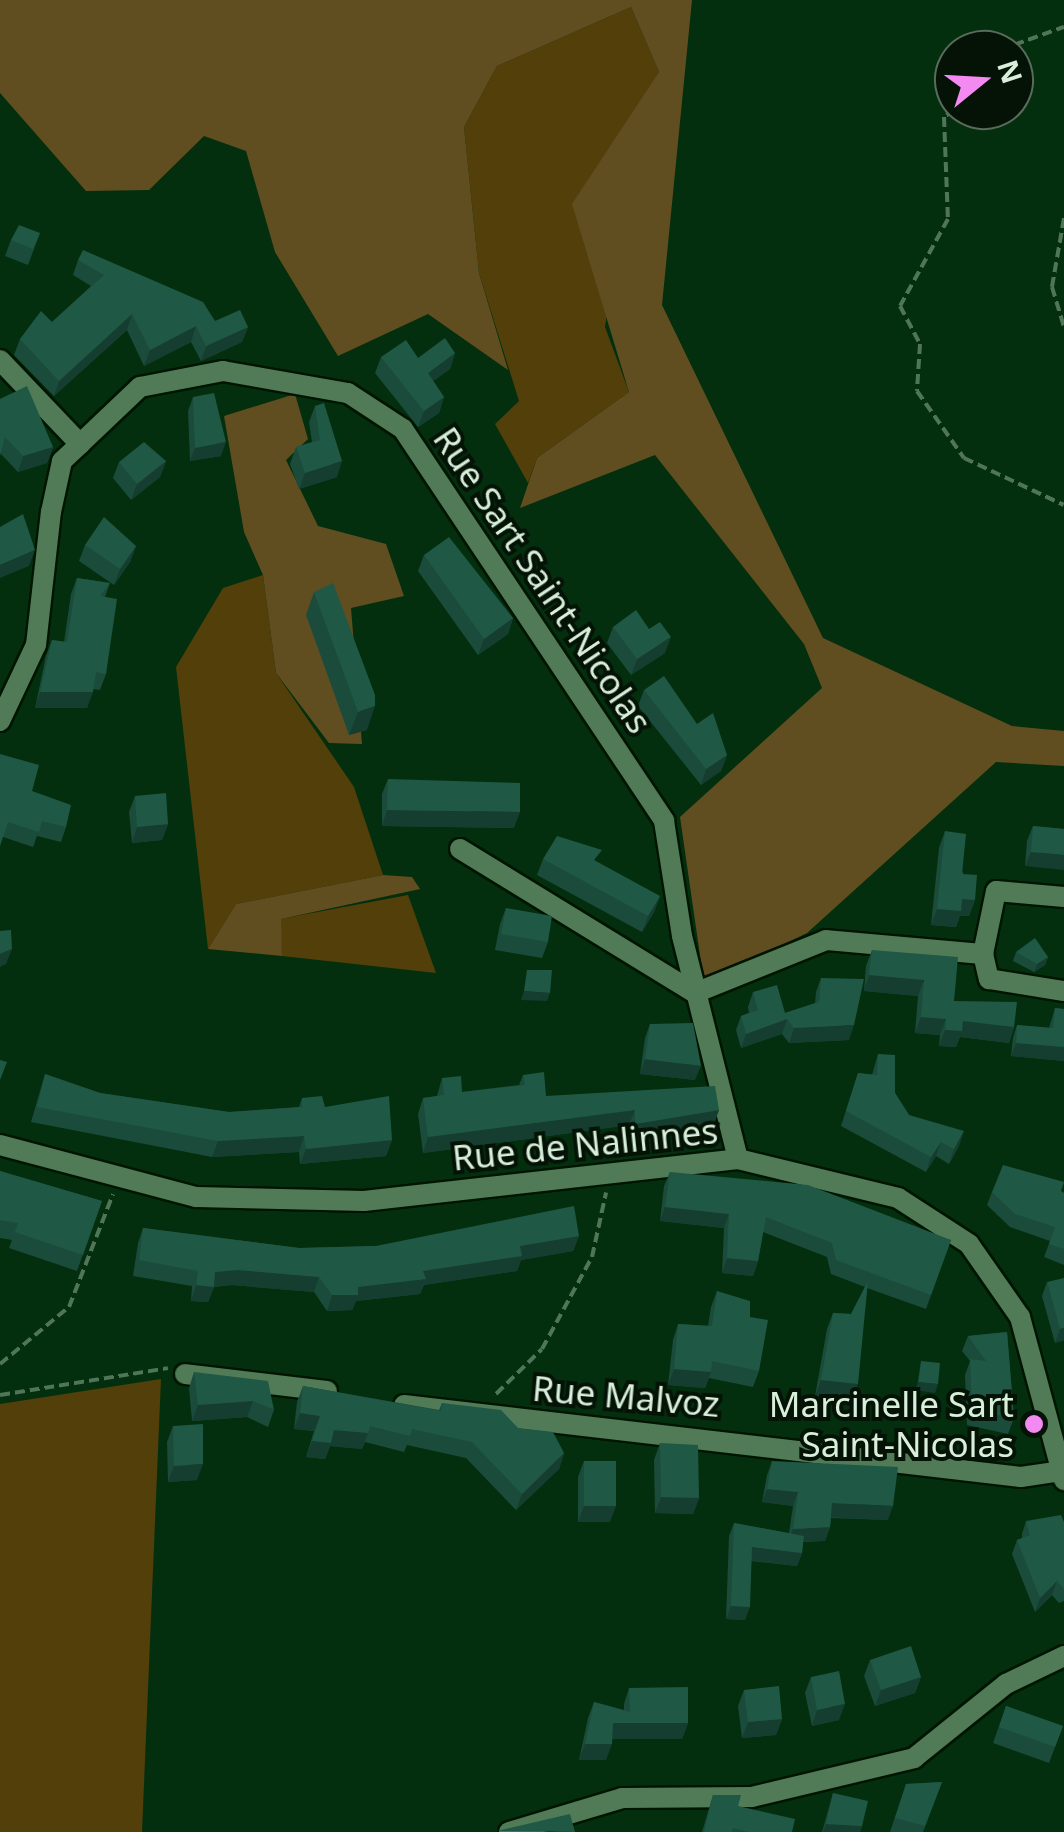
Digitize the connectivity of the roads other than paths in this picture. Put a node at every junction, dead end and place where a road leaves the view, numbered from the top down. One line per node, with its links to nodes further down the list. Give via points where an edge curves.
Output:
1 (0, 360): 2 (street)
2 (80, 444): 3 (street, Rue Sart Saint-Nicolas, via 62,461 36,645); 8 (street, Rue Sart Saint-Nicolas, via 140,388 223,370 348,393 403,429 664,821)
3 (0, 720)
4 (460, 849): 8 (street)
5 (1064, 896): 6 (street, via 996,891)
6 (983, 954): 7 (street, via 989,979); 8 (street, via 826,940)
7 (1064, 991)
8 (695, 993): 10 (street, Rue Sart Saint-Nicolas)
9 (0, 1145): 10 (street, Rue de Nalinnes, via 196,1197 364,1201)
10 (738, 1159): 14 (street, Rue de Nalinnes, via 898,1198 969,1244 1020,1317)
11 (185, 1374): 12 (street)
12 (351, 1396)
13 (387, 1402): 14 (street, Rue Malvoz, via 1021,1477)
14 (1063, 1475)
15 (1064, 1656): 16 (street, via 1006,1684 914,1758 752,1797 622,1798)
16 (508, 1832)

